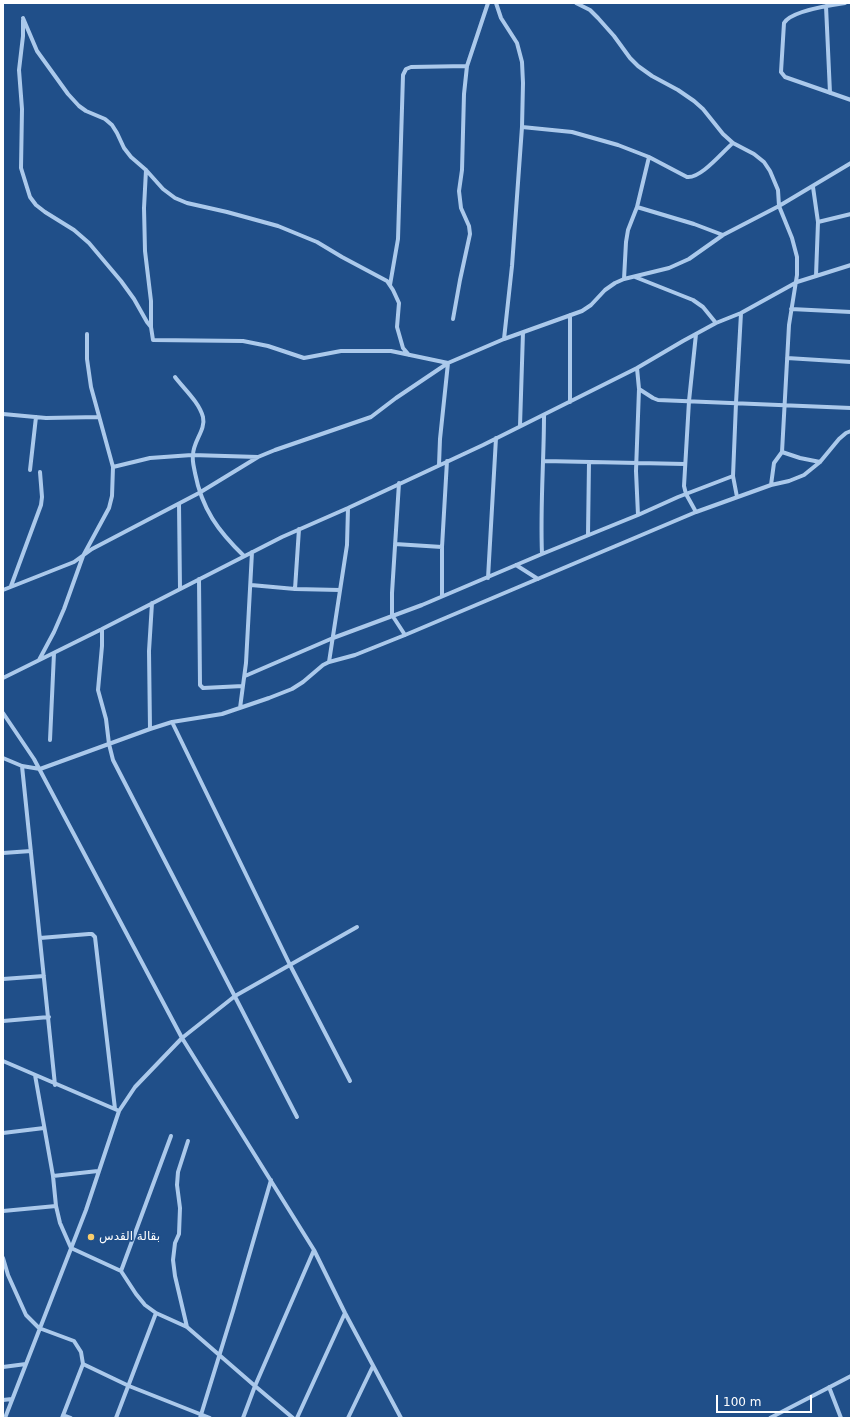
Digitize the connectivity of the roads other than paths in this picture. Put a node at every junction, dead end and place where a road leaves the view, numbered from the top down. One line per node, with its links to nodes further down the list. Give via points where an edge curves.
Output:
1 (488, 3): 7 (street)
2 (496, 3): 10 (street, via 501,18 517,43 522,62)
3 (576, 3): 5 (street)
4 (845, 3): 6 (street)
5 (580, 4): 11 (street, via 598,18 634,62 694,101)
6 (826, 6): 8 (street); 8 (street, via 785,20 781,72 785,77)
7 (467, 66): 26 (street, via 411,67 406,69 403,75 398,239); 31 (street, via 460,191 461,208 470,234)
8 (830, 93): 9 (street)
9 (851, 100)
10 (522, 127): 12 (street, via 572,132); 37 (street)
11 (733, 143): 12 (street, via 705,169 691,177); 16 (street, via 754,154 770,170 778,190)
12 (649, 157): 17 (street)
13 (851, 163): 15 (street)
14 (146, 170): 26 (street, via 175,198 278,226 317,242); 33 (street, via 145,251 151,301); 33 (street, via 124,148 106,119 86,111 68,94 38,51 23,18 19,70 22,168 30,197 36,205 89,243 121,280)
15 (813, 187): 16 (street); 19 (street)
16 (779, 206): 20 (street); 25 (street, via 797,257)
17 (637, 207): 20 (street); 24 (street, via 628,230)
18 (851, 214): 19 (street)
19 (818, 222): 22 (street)
20 (723, 235): 23 (street, via 680,264)
21 (851, 267): 22 (street)
22 (816, 276): 25 (street)
23 (634, 277): 24 (street); 32 (street, via 693,300 703,307)
24 (624, 279): 30 (street, via 605,290 591,305)
25 (797, 282): 27 (street); 29 (street)
26 (390, 285): 38 (street, via 398,303 396,327 403,348)
27 (791, 309): 28 (street); 39 (street)
28 (851, 312)
29 (741, 313): 32 (street); 47 (street)
30 (570, 315): 34 (street); 46 (street)
31 (454, 319)
32 (716, 323): 36 (street)
33 (151, 327): 38 (street, via 153,340 243,341 304,358 341,350 391,351)
34 (523, 332): 37 (street); 54 (street)
35 (87, 334): 53 (street, via 91,387)
36 (696, 334): 42 (street); 45 (street)
37 (504, 339): 41 (street)
38 (409, 355): 41 (street)
39 (787, 358): 40 (street); 48 (street)
40 (851, 362)
41 (448, 363): 59 (street, via 371,417); 66 (street)
42 (637, 368): 44 (street); 46 (street)
43 (175, 376): 58 (street, via 197,404 203,419)
44 (639, 389): 45 (street, via 658,400); 64 (street)
45 (689, 401): 47 (street); 65 (street)
46 (570, 402): 51 (street)
47 (736, 403): 48 (street); 70 (street)
48 (784, 405): 49 (street); 57 (street)
49 (851, 408)
50 (3, 414): 52 (street)
51 (544, 415): 54 (street); 61 (street)
52 (36, 417): 53 (street); 68 (street)
53 (99, 417): 67 (street)
54 (520, 426): 56 (street)
55 (851, 432): 63 (street, via 839,439)
56 (496, 438): 60 (street); 89 (street)
57 (782, 452): 63 (street); 72 (street, via 774,463)
58 (192, 455): 59 (street); 67 (street, via 150,458); 73 (street)
59 (258, 457): 73 (street)
60 (447, 461): 66 (street); 83 (street)
61 (544, 461): 62 (street); 85 (street, via 540,516)
62 (589, 462): 64 (street); 81 (street)
63 (820, 462): 72 (street, via 804,475)
64 (636, 464): 65 (street); 79 (street)
65 (685, 464): 74 (street)
66 (439, 465): 71 (street)
67 (113, 468): 86 (street, via 109,508)
68 (30, 470)
69 (40, 472): 93 (street, via 41,505)
70 (733, 476): 74 (street); 75 (street)
71 (399, 483): 77 (street); 82 (street)
72 (771, 485): 75 (street)
73 (199, 493): 76 (street); 87 (street, via 220,531)
74 (686, 494): 78 (street); 79 (street)
75 (737, 497): 78 (street)
76 (179, 504): 86 (street); 94 (street)
77 (348, 508): 80 (street); 97 (street, via 347,545)
78 (696, 512): 91 (street)
79 (638, 515): 81 (street)
80 (299, 529): 84 (street); 95 (street)
81 (588, 535): 85 (street)
82 (395, 544): 83 (street); 100 (street)
83 (442, 547): 98 (street)
84 (252, 552): 87 (street); 92 (street)
85 (542, 554): 88 (street)
86 (83, 556): 93 (street, via 62,567); 105 (street, via 64,610)
87 (244, 556): 90 (street)
88 (516, 565): 89 (street); 91 (street)
89 (488, 578): 98 (street)
90 (198, 579): 94 (street); 109 (street, via 200,685 203,688)
91 (538, 579): 102 (street)
92 (251, 585): 95 (street); 107 (street)
93 (11, 586): 96 (street)
94 (180, 589): 99 (street)
95 (294, 589): 97 (street)
96 (3, 590)
97 (340, 590): 103 (street)
98 (442, 596): 100 (street)
99 (152, 603): 101 (street); 113 (street, via 149,651)
100 (392, 615): 102 (street); 103 (street)
101 (102, 629): 104 (street); 115 (street, via 98,690 106,719)
102 (405, 635): 106 (street, via 355,655)
103 (333, 638): 106 (street); 107 (street)
104 (54, 653): 105 (street); 114 (street)
105 (39, 660): 108 (street)
106 (329, 662): 110 (street, via 292,689)
107 (245, 676): 109 (street)
108 (3, 678)
109 (244, 686): 110 (street)
110 (240, 708): 112 (street, via 222,714)
111 (3, 713): 118 (street)
112 (172, 722): 113 (street); 123 (street)
113 (150, 729): 115 (street)
114 (50, 740)
115 (109, 744): 118 (street); 126 (street, via 113,760)
116 (3, 758): 117 (street)
117 (22, 766): 118 (street); 119 (street)
118 (40, 769): 129 (street)
119 (31, 851): 120 (street); 122 (street)
120 (3, 853)
121 (357, 927): 123 (street)
122 (40, 938): 124 (street); 134 (street, via 89,934 95,937)
123 (290, 965): 126 (street); 132 (street)
124 (44, 976): 125 (street); 127 (street)
125 (3, 979)
126 (235, 996): 129 (street); 135 (street)
127 (49, 1017): 128 (street); 133 (street)
128 (3, 1021)
129 (182, 1038): 134 (street, via 135,1087); 142 (street)
130 (3, 1061): 131 (street)
131 (35, 1075): 133 (street); 136 (street)
132 (350, 1081)
133 (55, 1085): 134 (street)
134 (117, 1110): 140 (street)
135 (297, 1117)
136 (44, 1128): 137 (street); 141 (street)
137 (3, 1133)
138 (171, 1136): 148 (street)
139 (188, 1141): 151 (street, via 178,1172 179,1234 172,1260)
140 (98, 1171): 141 (street); 145 (street)
141 (53, 1176): 143 (street)
142 (271, 1180): 146 (street); 153 (street)
143 (56, 1206): 144 (street); 145 (street)
144 (3, 1211)
145 (71, 1248): 148 (street); 152 (street)
146 (314, 1250): 150 (street); 160 (street)
147 (3, 1258): 152 (street, via 16,1296 26,1315)
148 (121, 1271): 149 (street, via 145,1305)
149 (156, 1313): 151 (street); 159 (street)
150 (345, 1313): 156 (street); 173 (street)
151 (187, 1327): 153 (street)
152 (39, 1328): 154 (street); 155 (street, via 74,1341 82,1352)
153 (219, 1355): 160 (street); 164 (street)
154 (26, 1364): 157 (street); 162 (street)
155 (83, 1364): 159 (street); 166 (street)
156 (373, 1366): 174 (street); 175 (street)
157 (3, 1367)
158 (851, 1376): 161 (street)
159 (129, 1386): 164 (street); 169 (street)
160 (255, 1386): 171 (street); 172 (street)
161 (829, 1387): 165 (street); 177 (street)
162 (12, 1399): 163 (street); 167 (street)
163 (3, 1400)
164 (201, 1416): 170 (street)
165 (777, 1416): 176 (street)
166 (63, 1417): 168 (street)
167 (5, 1418)
168 (71, 1418)
169 (116, 1418)
170 (210, 1418)
171 (243, 1418)
172 (293, 1418)
173 (297, 1418)
174 (348, 1418)
175 (400, 1418)
176 (770, 1418)
177 (841, 1418)

